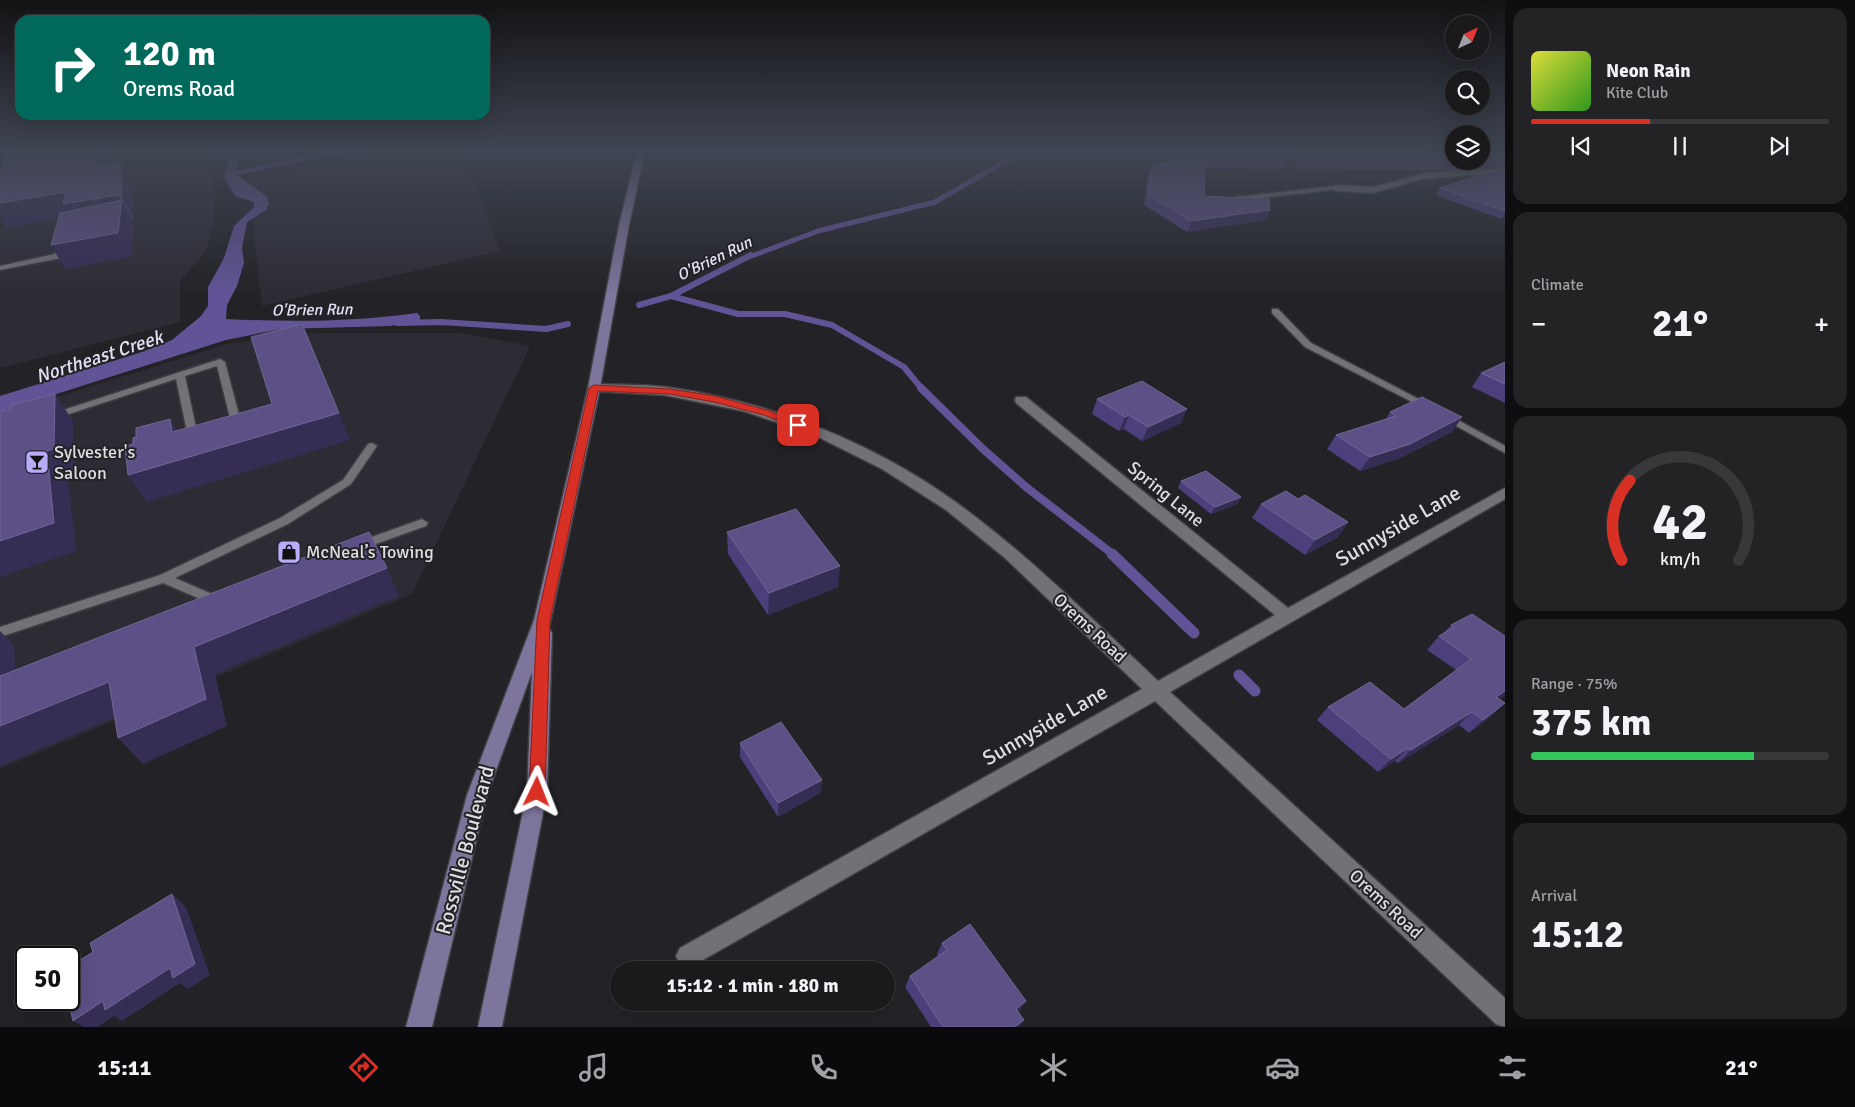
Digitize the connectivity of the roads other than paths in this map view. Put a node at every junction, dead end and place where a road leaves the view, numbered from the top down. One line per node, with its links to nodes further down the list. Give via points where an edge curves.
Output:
1 (630, 199): 8 (main road, Rossville Boulevard)
2 (1238, 199): 3 (lane)
3 (1228, 200)
4 (64, 234): 5 (lane, via 58,256)
5 (0, 268)
6 (1275, 311): 14 (lane, via 1308,345)
7 (180, 376): 10 (lane); 11 (lane, via 220,362 240,434); 12 (lane, via 195,447)
8 (594, 388): 21 (main road, Rossville Boulevard); 23 (street, Orems Road, via 670,391 767,413 861,452 905,475 951,506 1010,554)
9 (1021, 400): 20 (street, Spring Lane)
10 (47, 418)
11 (231, 437)
12 (204, 445)
13 (372, 446): 18 (lane, via 347,482 284,521)
14 (1505, 450)
15 (1505, 493): 20 (street, Sunnyside Lane)
16 (422, 522): 17 (lane)
17 (349, 549)
18 (164, 578): 19 (lane, via 212,600); 22 (lane)
19 (230, 593)
20 (1287, 616): 23 (street, Sunnyside Lane)
21 (543, 620): 26 (main road, Rossville Boulevard, via 477,795); 27 (main road, Rossville Boulevard, via 537,792)
22 (0, 632)
23 (1155, 690): 24 (street, Sunnyside Lane); 25 (street, Orems Road)
24 (688, 956)
25 (1505, 1015)
26 (419, 1027)
27 (490, 1027)

